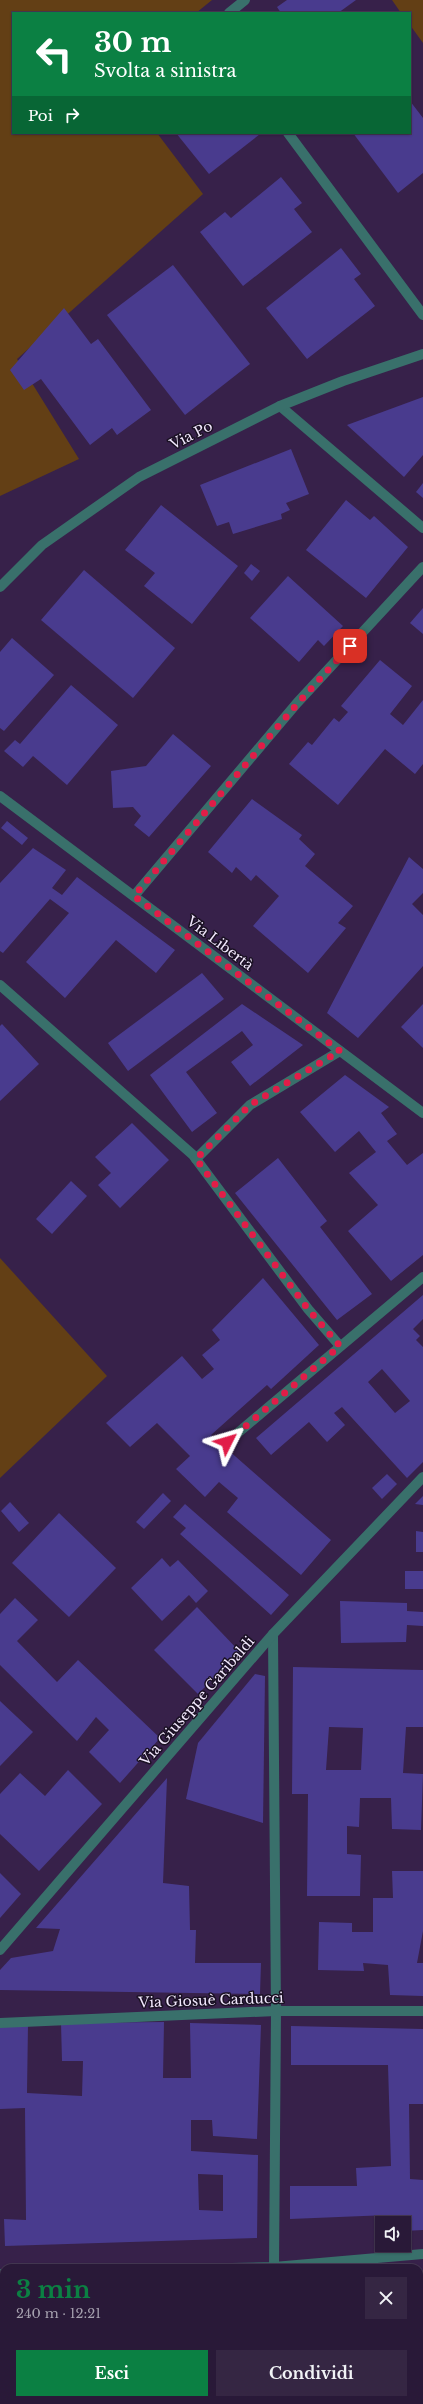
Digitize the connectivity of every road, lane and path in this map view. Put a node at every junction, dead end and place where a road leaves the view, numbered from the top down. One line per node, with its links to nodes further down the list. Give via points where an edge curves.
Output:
1 (246, 0): 2 (street)
2 (230, 12)
3 (289, 134): 4 (street)
4 (423, 315)
5 (423, 354): 6 (street, Via Po)
6 (280, 406): 7 (street); 9 (street, Via Po, via 139,477 42,545)
7 (423, 528)
8 (423, 567): 11 (street, via 298,703)
9 (0, 587)
10 (0, 796): 11 (street, Via Libertà)
11 (134, 896): 13 (street, Via Libertà)
12 (0, 984): 15 (street)
13 (340, 1051): 14 (street, Via Libertà); 15 (street, via 250,1105)
14 (422, 1110)
15 (196, 1159): 17 (street, via 308,1309)
16 (423, 1277): 17 (street)
17 (340, 1346): 18 (street)
18 (227, 1442)
19 (423, 1477): 20 (street, Via Giuseppe Garibaldi)
20 (274, 1634): 21 (street, Via Giuseppe Garibaldi); 22 (street)
21 (0, 1950)
22 (276, 2011): 23 (street, Via Giosuè Carducci); 24 (street, Via Giosuè Carducci); 26 (street)
23 (423, 2011)
24 (0, 2023)
25 (423, 2254): 27 (street)
26 (274, 2264)
27 (308, 2264)

